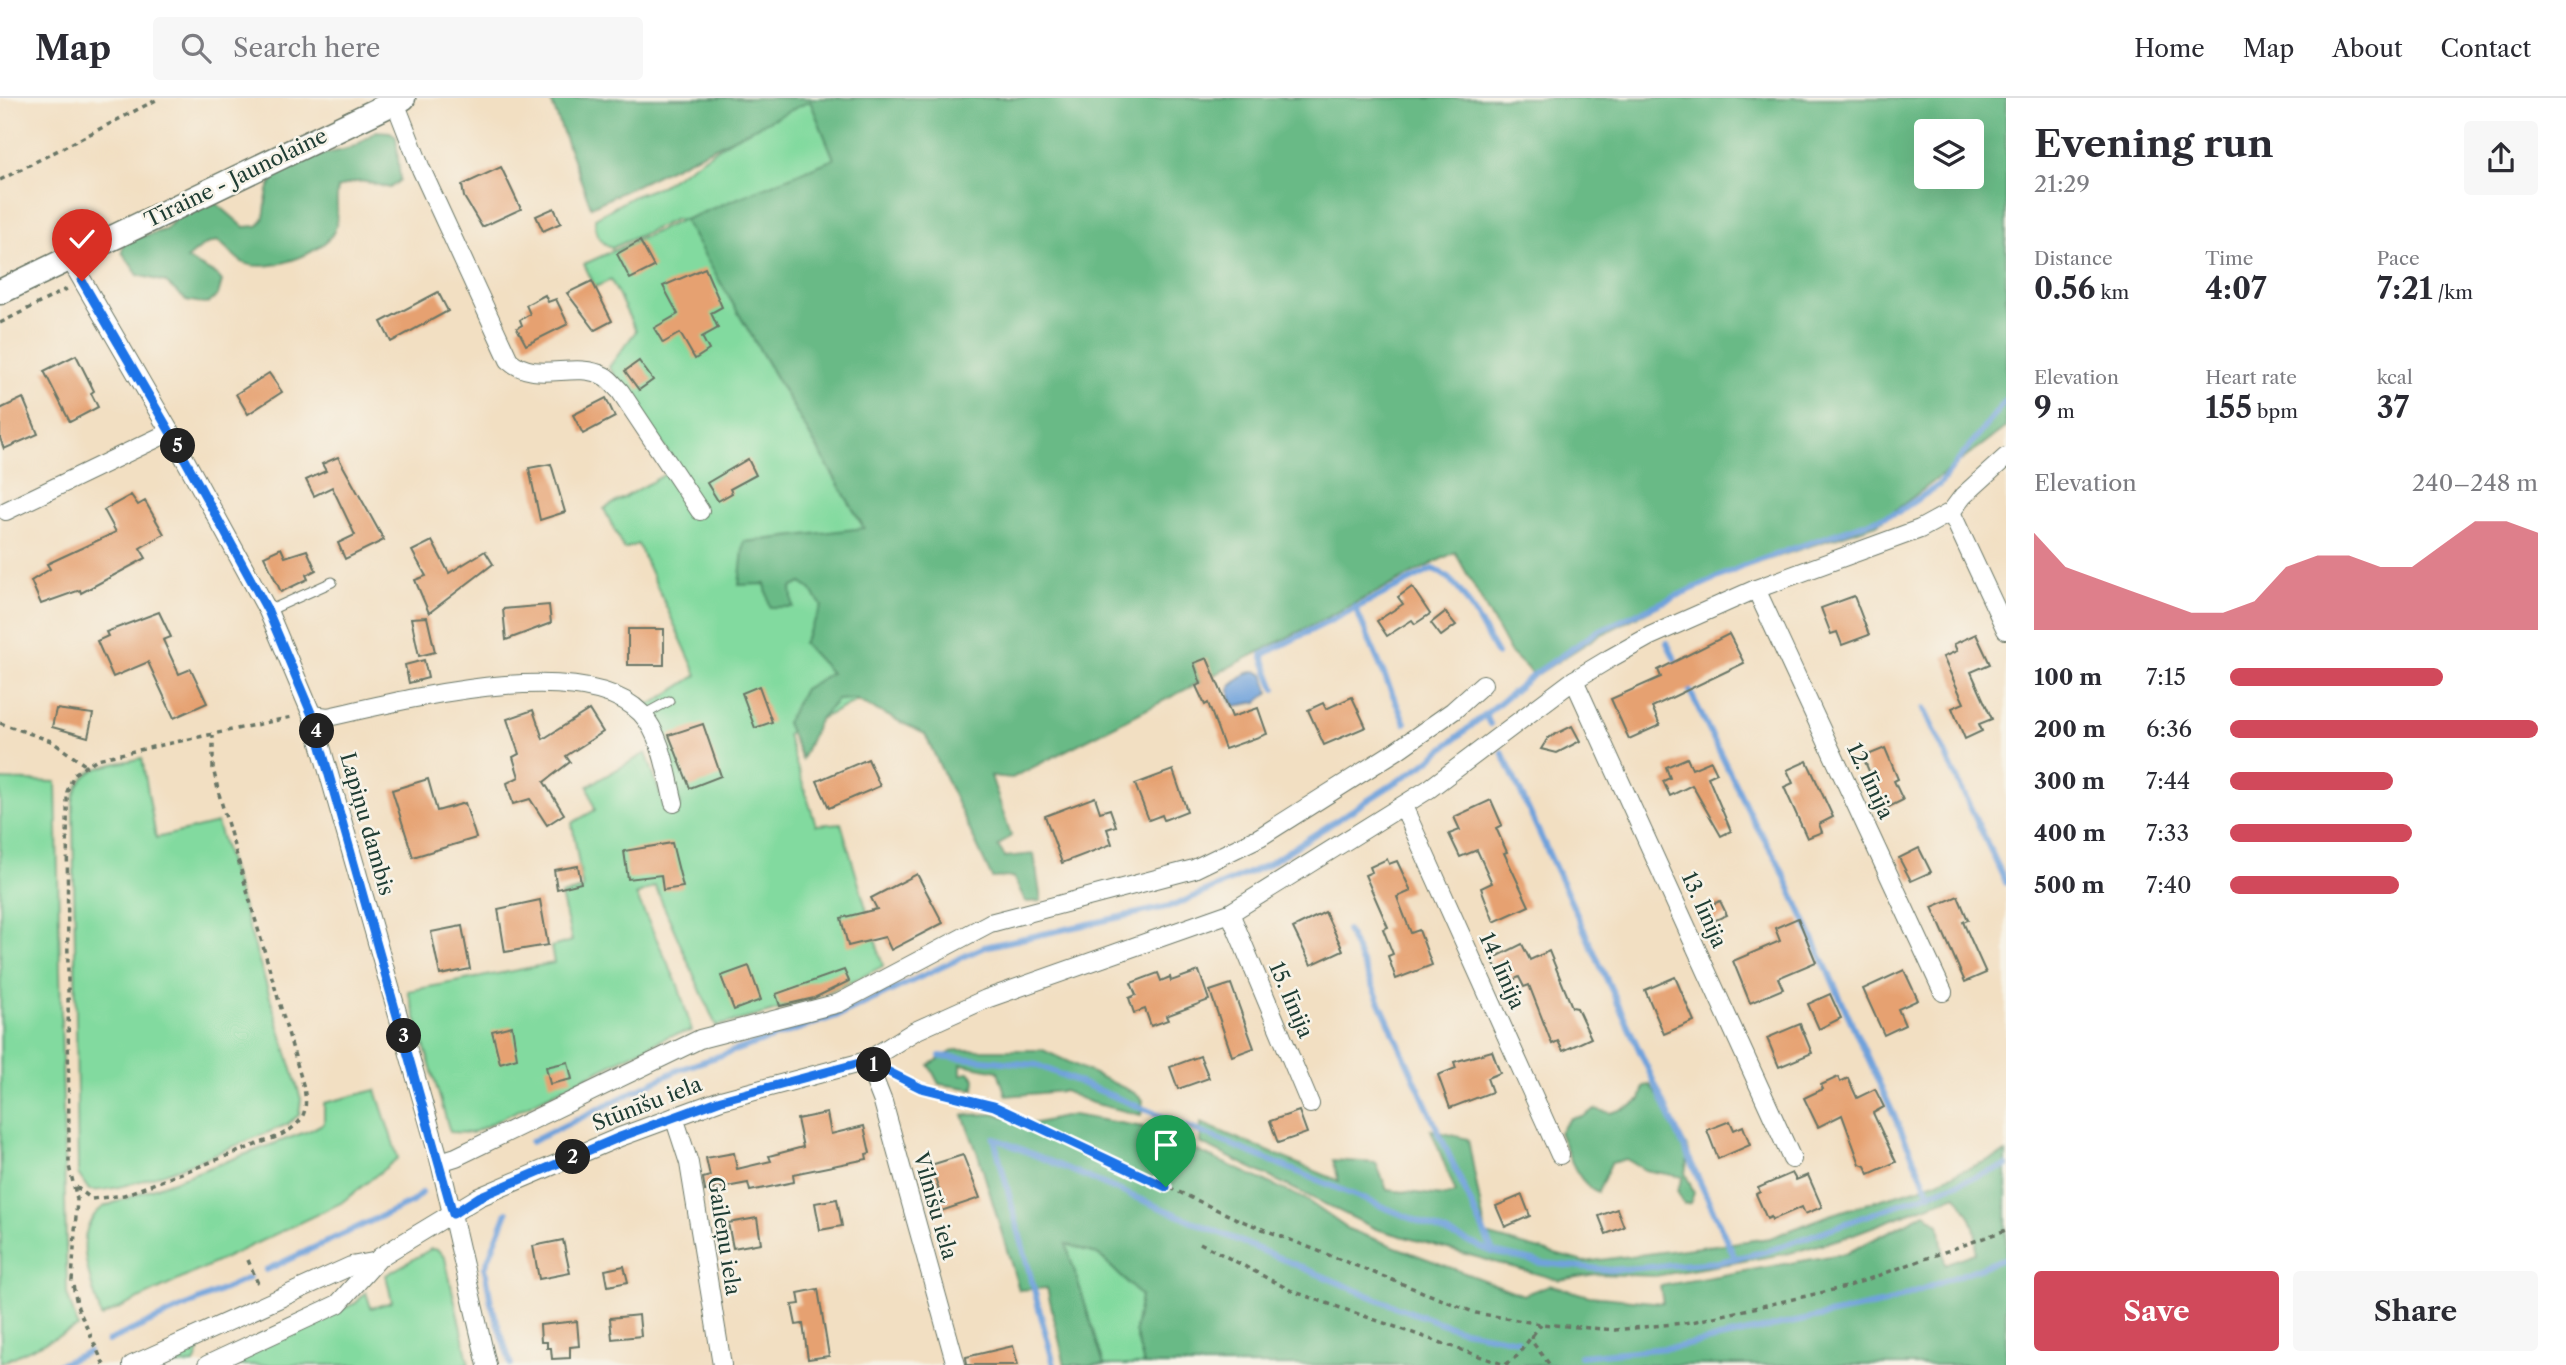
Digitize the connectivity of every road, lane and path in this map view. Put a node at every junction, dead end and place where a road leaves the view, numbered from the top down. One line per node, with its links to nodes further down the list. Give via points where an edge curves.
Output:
1 (160, 98): 3 (path)
2 (399, 100): 4 (main road, Tīraine - Jaunolaine); 11 (street, via 421,169 509,360 534,373 605,376 620,391)
3 (0, 180)
4 (70, 259): 5 (street, Lapiņu dambis); 6 (main road, Tīraine - Jaunolaine)
5 (82, 281): 7 (path); 8 (street, Lapiņu dambis)
6 (0, 292)
7 (0, 323)
8 (170, 432): 10 (street); 15 (street, Lapiņu dambis)
9 (2006, 457): 12 (street, Stūnīšu iela)
10 (6, 511)
11 (700, 511)
12 (1951, 512): 14 (street, Stūnīšu iela, via 1920,529); 16 (street)
13 (332, 582): 15 (lane)
14 (1756, 589): 17 (street, Stūnīšu iela, via 1650,636); 28 (street, 12. līnija)
15 (268, 611): 20 (street, Lapiņu dambis)
16 (2006, 630)
17 (1574, 680): 26 (street, Stūnīšu iela); 33 (street, 13. līnija)
18 (1483, 684): 34 (street, via 1396,751 1260,837 1194,869 990,923 839,1003 700,1039)
19 (670, 701): 21 (lane)
20 (312, 715): 21 (street, via 328,717 495,685 527,684 606,693 623,699); 23 (path); 34 (street, Lapiņu dambis)
21 (643, 715): 25 (street, via 662,756)
22 (0, 723): 24 (path, via 51,741)
23 (213, 734): 24 (path); 35 (path, via 216,781 304,1088 306,1112 298,1125 279,1136 124,1195 92,1199 81,1194)
24 (85, 765): 35 (path, via 70,781 65,807 69,1166)
25 (674, 803)
26 (1403, 806): 27 (street, Stūnīšu iela); 32 (street, 14. līnija)
27 (1230, 914): 29 (street, Stūnīšu iela, via 986,999 915,1031); 30 (street, 15. līnija)
28 (1943, 992)
29 (867, 1061): 31 (street, Stūnīšu iela); 42 (path, via 921,1088 994,1106 1237,1219 1463,1308); 49 (street, Vilnīšu iela, via 883,1102)
30 (1310, 1104)
31 (674, 1116): 36 (street, Stūnīšu iela, via 479,1197); 48 (street, Gaileņu iela, via 689,1163)
32 (1560, 1155)
33 (1792, 1159)
34 (440, 1162): 36 (street, Lapiņu dambis)
35 (73, 1182): 44 (path, via 77,1199 72,1281 78,1308)
36 (453, 1214): 40 (street, Stūnīšu iela); 47 (street, Lapiņu dambis)
37 (2006, 1230): 42 (path, via 1846,1287 1692,1322 1615,1330)
38 (1200, 1243): 43 (path, via 1292,1291 1505,1365)
39 (248, 1260): 41 (path)
40 (373, 1262): 41 (street, via 351,1266); 46 (street, via 338,1304)
41 (266, 1304): 45 (street)
42 (1541, 1324): 43 (path)
43 (1531, 1334): 50 (path)
44 (104, 1365)
45 (132, 1365)
46 (207, 1365)
47 (487, 1365)
48 (722, 1365)
49 (956, 1365)
50 (1550, 1365)

